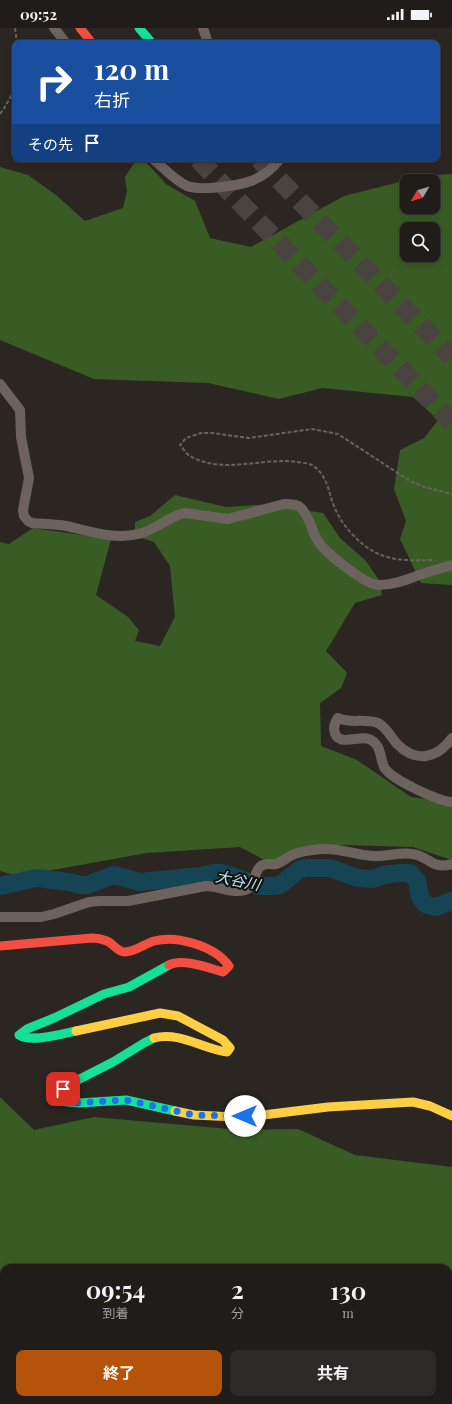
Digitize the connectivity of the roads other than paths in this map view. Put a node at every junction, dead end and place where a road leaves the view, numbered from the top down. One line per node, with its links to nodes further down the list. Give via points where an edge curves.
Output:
1 (54, 28): 5 (street)
2 (80, 28): 6 (main road)
3 (139, 28): 7 (main road)
4 (203, 28): 8 (street)
5 (64, 40)
6 (90, 40)
7 (149, 40)
8 (207, 40)
9 (156, 162): 10 (street, via 175,179 188,186 204,189 251,181 266,173)
10 (277, 162)
11 (0, 384): 12 (street, via 20,410 21,437 29,478 23,510 24,516 32,523 64,526 108,536 127,536 145,533 185,513 228,519 284,504 293,504 306,513 317,539 329,554 377,586 401,583)
12 (452, 565)
13 (452, 738): 14 (street, via 442,750 426,757 409,753 378,724 343,721 338,718 334,728 335,733 343,740 372,740 379,749 384,767 390,774 434,798)
14 (452, 802)
15 (452, 864): 16 (street, via 442,867 411,853 375,856 335,848 306,851 274,864 262,865 250,888 245,890 206,886 128,901 89,902 41,917)
16 (0, 917)
17 (0, 946): 18 (main road, via 92,938 105,939 119,952 127,952 149,942 168,939 184,941 214,952 228,961 229,966 223,972 192,964 174,963 129,987 104,994 18,1035 31,1038 71,1032 160,1013 178,1016 223,1040 230,1048 223,1052 182,1038 159,1036 72,1082 63,1089 62,1094 66,1102 126,1100 194,1115 235,1117 328,1107 413,1102)
18 (452, 1116)

